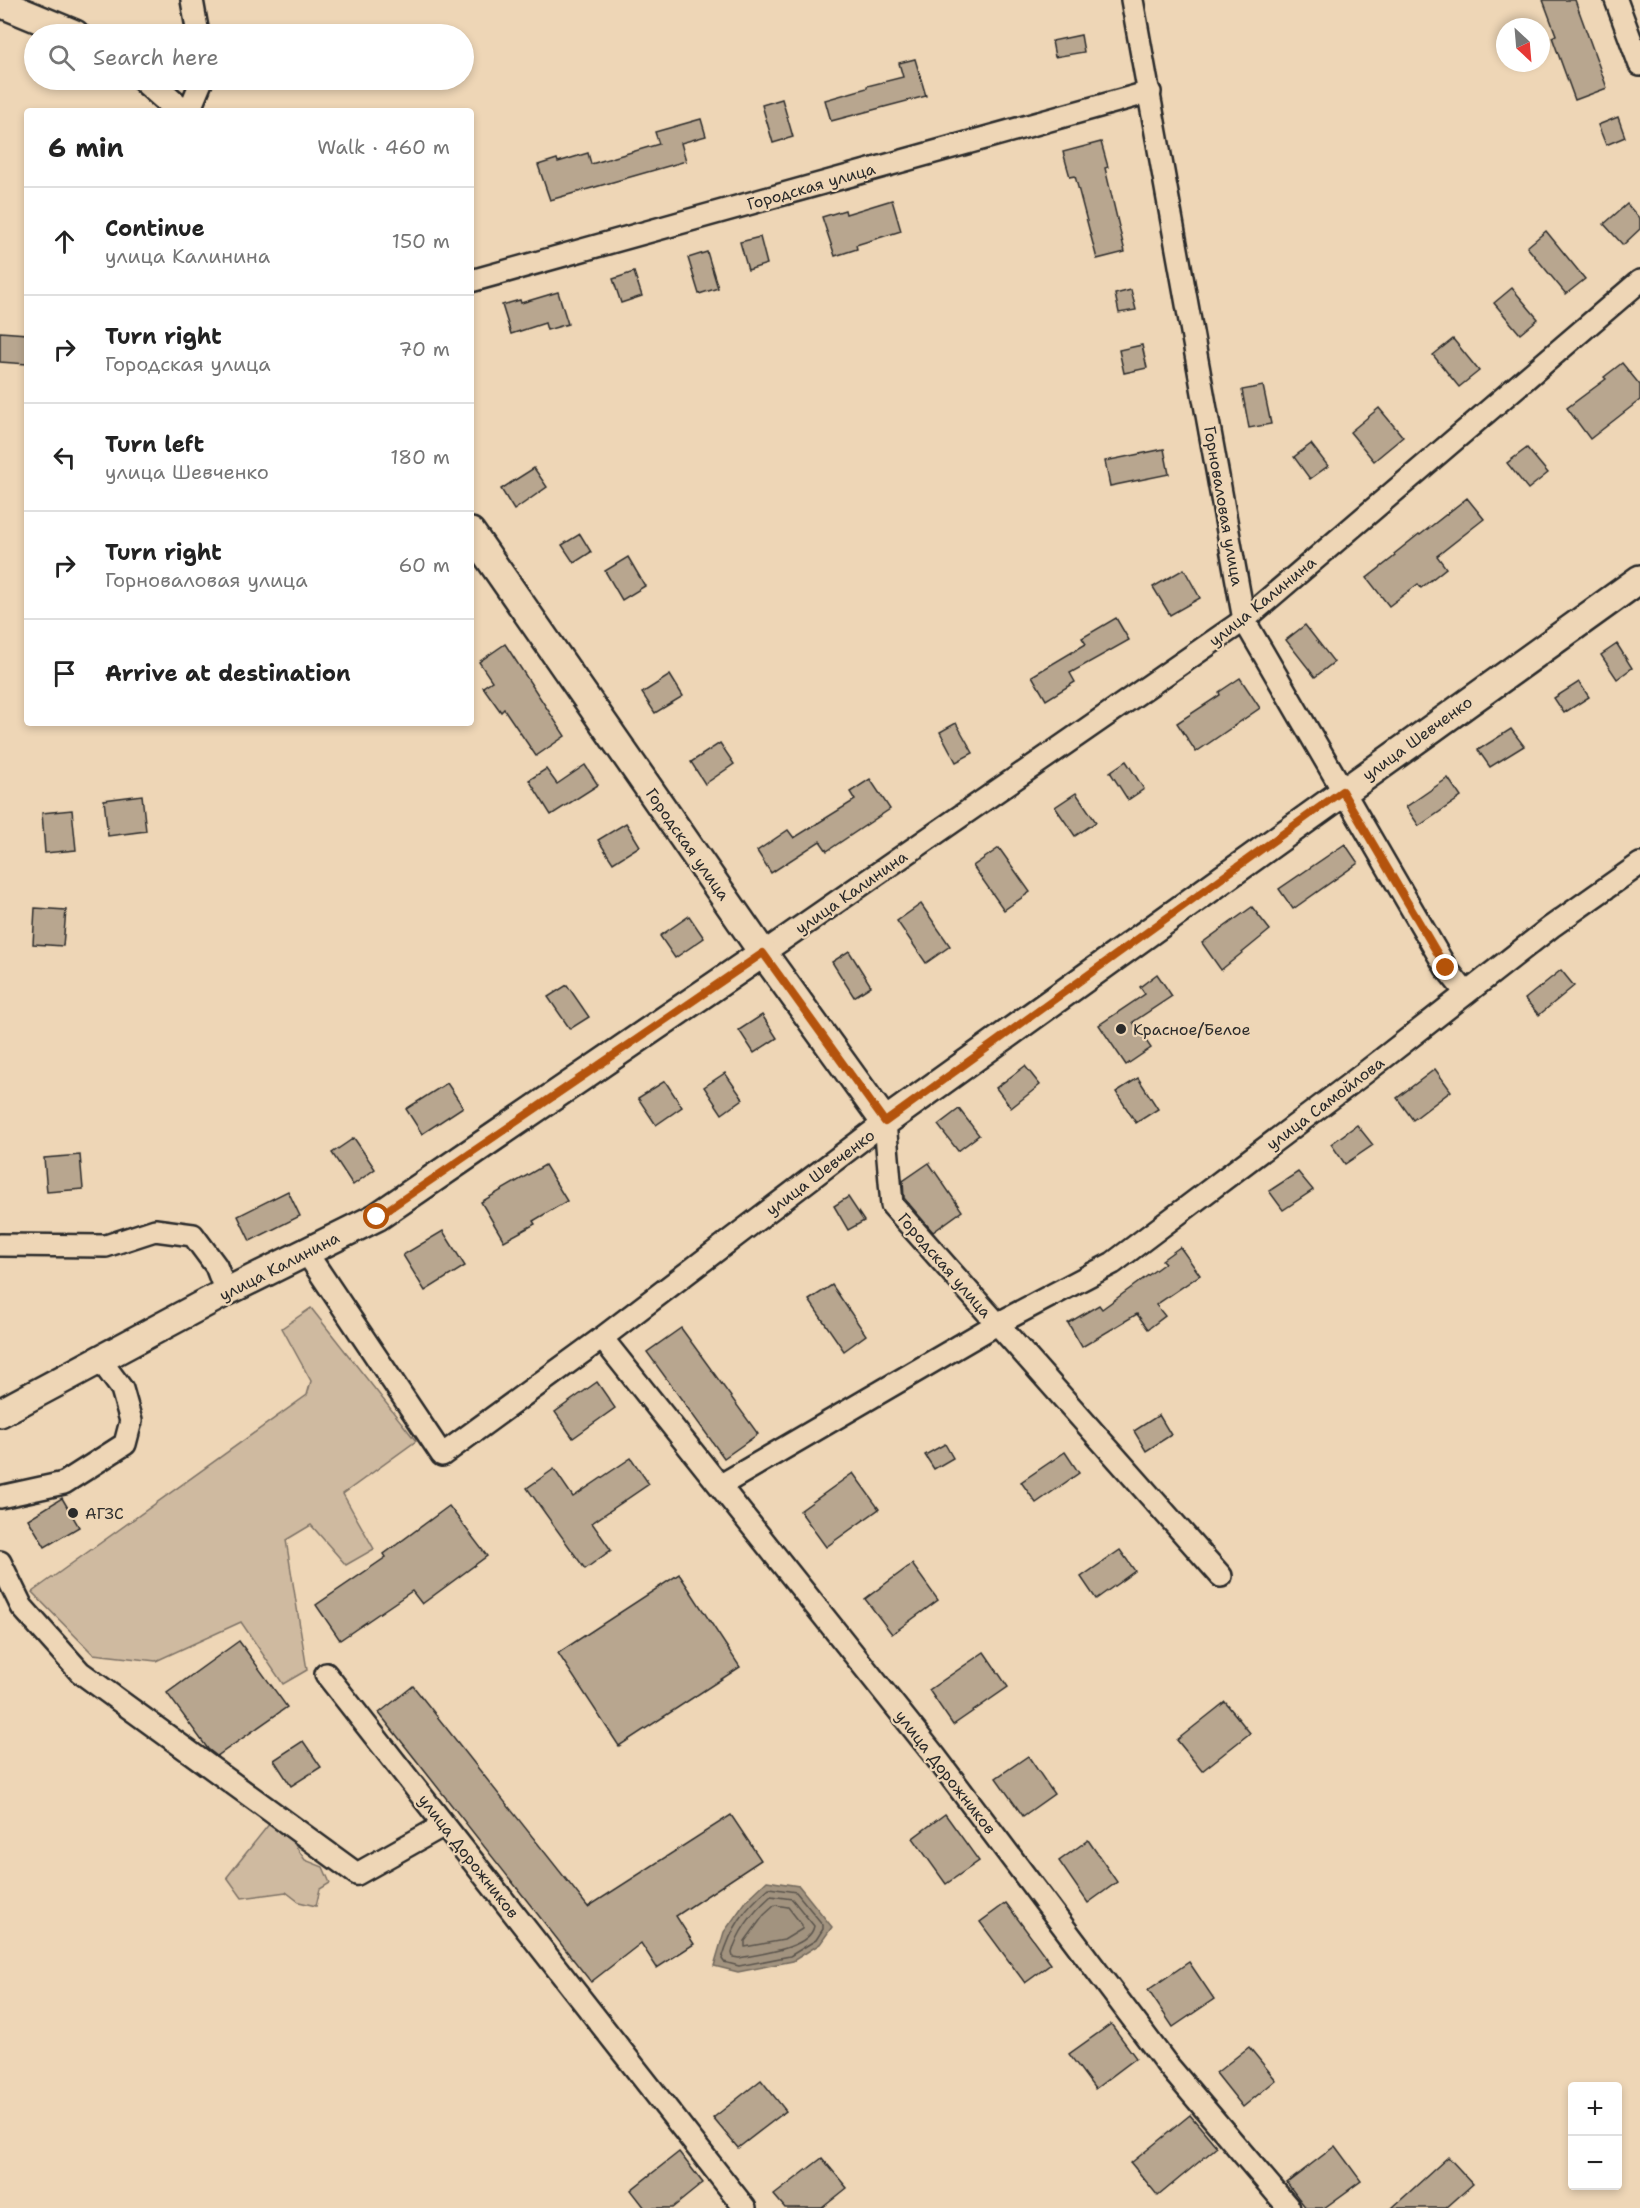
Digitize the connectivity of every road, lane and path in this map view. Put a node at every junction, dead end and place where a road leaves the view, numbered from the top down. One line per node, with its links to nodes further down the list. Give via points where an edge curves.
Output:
1 (192, 0): 6 (street)
2 (1132, 0): 10 (street, Горноваловая улица)
3 (1616, 0): 7 (street)
4 (0, 3): 5 (main road)
5 (51, 24)
6 (196, 24)
7 (1640, 65)
8 (157, 90): 11 (main road)
9 (198, 90): 12 (street)
10 (1150, 92): 13 (street, Городская улица); 17 (street, Горноваловая улица)
11 (178, 108)
12 (190, 108)
13 (474, 280)
14 (1640, 281): 17 (street, улица Калинина)
15 (474, 536): 20 (main road, Городская улица)
16 (1640, 579): 18 (main road, улица Шевченко)
17 (1244, 620): 18 (street, Горноваловая улица); 20 (street, улица Калинина)
18 (1342, 791): 21 (street, Горноваловая улица, via 1446,968); 22 (main road, улица Шевченко)
19 (1640, 864): 21 (street, улица Самойлова)
20 (763, 953): 22 (main road, Городская улица); 24 (main road, улица Калинина, via 377,1217)
21 (1466, 993): 26 (street, улица Самойлова, via 1113,1263)
22 (885, 1122): 26 (street, Городская улица, via 892,1205); 27 (street, улица Шевченко)
23 (0, 1245): 25 (street, via 106,1246 154,1230 193,1235 216,1266)
24 (306, 1252): 25 (main road, улица Калинина); 27 (street, улица Шевченко, via 441,1455)
25 (226, 1292): 28 (main road, улица Калинина)
26 (997, 1324): 30 (street, улица Самойлова); 33 (street, Городская улица)
27 (602, 1338): 30 (street, улица Дорожников)
28 (101, 1361): 29 (main road, улица Калинина); 31 (street, via 122,1389 131,1421 125,1444 64,1483)
29 (0, 1413)
30 (721, 1485): 37 (street, улица Дорожников, via 935,1756 1166,2063)
31 (0, 1497)
32 (0, 1562): 35 (street, via 22,1607 80,1672 357,1874)
33 (1221, 1576)
34 (326, 1674): 35 (street, улица Дорожников)
35 (444, 1825): 36 (street, улица Дорожников)
36 (745, 2208)
37 (1289, 2208)

